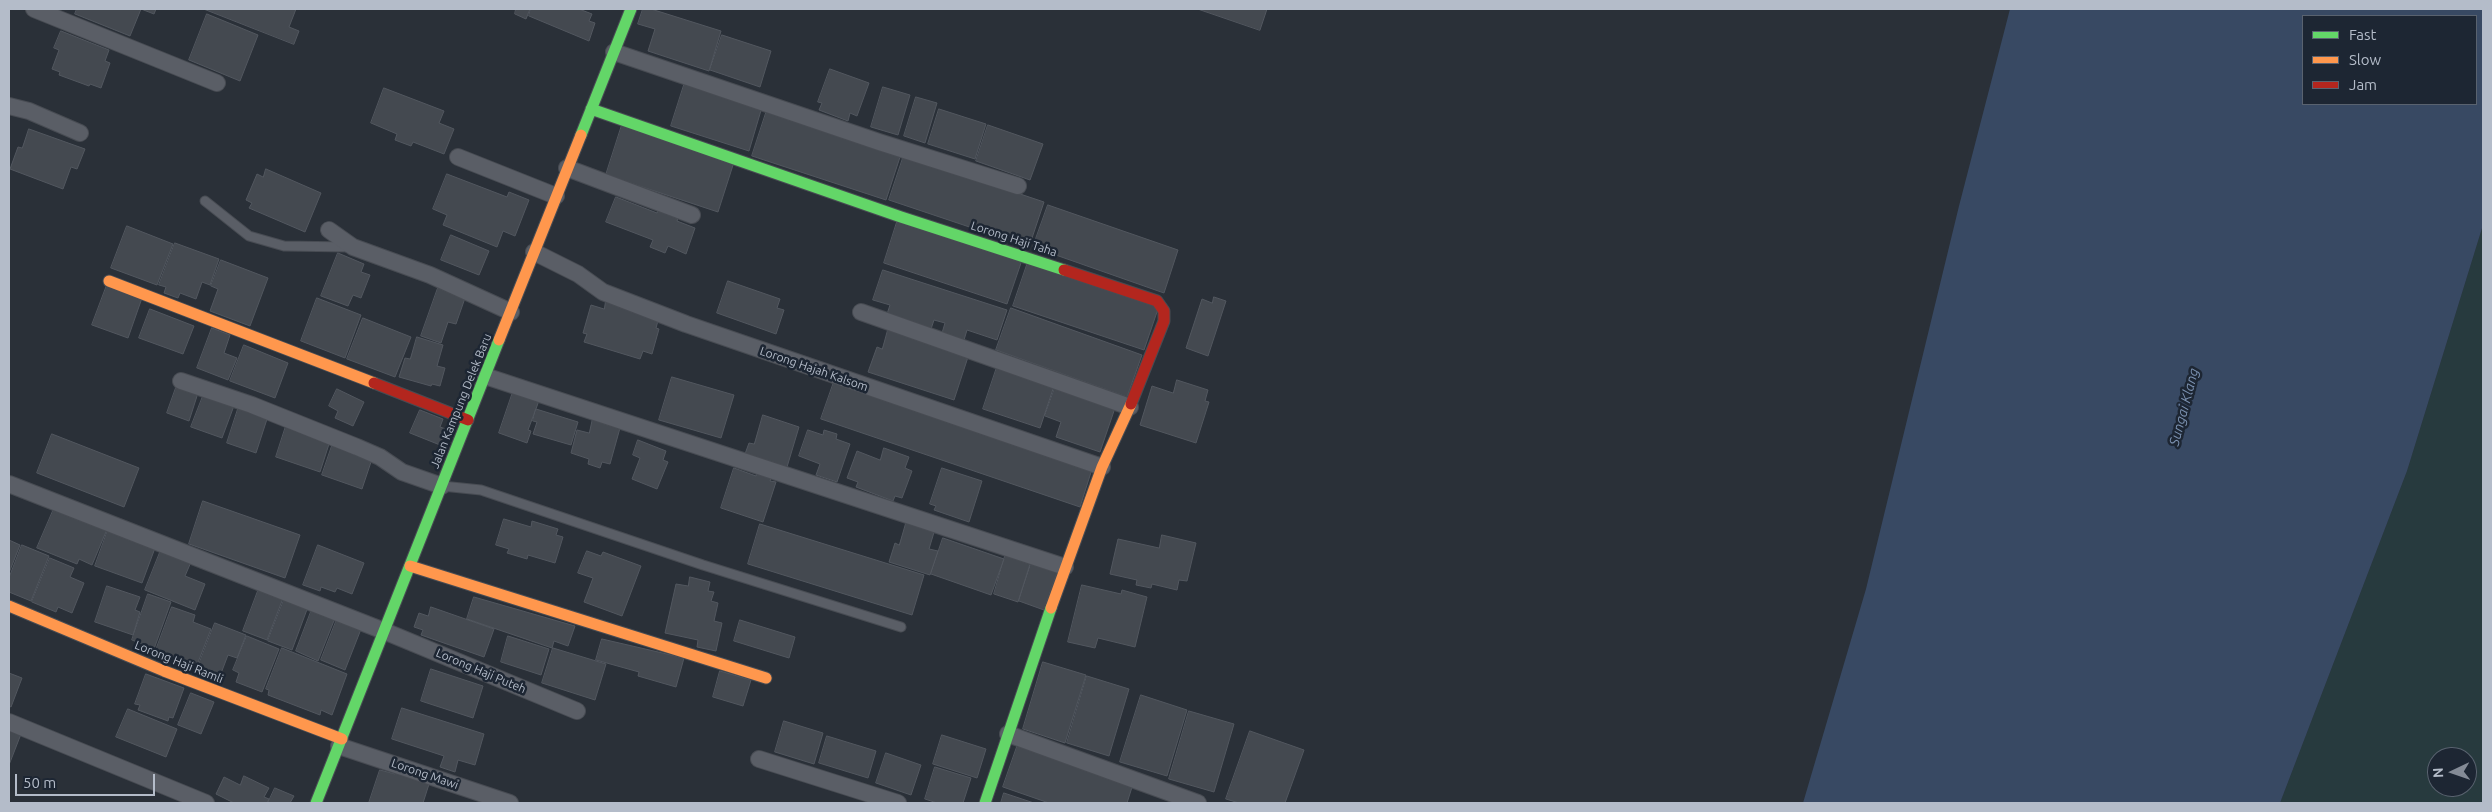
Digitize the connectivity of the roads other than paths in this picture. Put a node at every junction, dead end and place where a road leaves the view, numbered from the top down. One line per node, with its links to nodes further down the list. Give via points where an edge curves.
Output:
1 (34, 9): 4 (street)
2 (631, 9): 3 (street, Jalan Kampung Delek Baru)
3 (614, 52): 6 (street, Jalan Kampung Delek Baru); 10 (street)
4 (217, 83)
5 (9, 106): 7 (street)
6 (591, 109): 9 (street, Jalan Kampung Delek Baru); 22 (street, Lorong Haji Taha, via 1157,301 1164,311 1164,321)
7 (80, 133)
8 (458, 157): 11 (street)
9 (568, 168): 11 (street, Jalan Kampung Delek Baru); 13 (street)
10 (1018, 186)
11 (556, 196): 16 (street, Jalan Kampung Delek Baru)
12 (204, 200): 15 (lane, via 249,236 284,246)
13 (692, 215)
14 (329, 230): 15 (street)
15 (353, 247): 18 (street, via 430,275)
16 (534, 252): 18 (street, Jalan Kampung Delek Baru); 24 (street, Lorong Hajah Kalsom, via 578,274 603,292 686,324)
17 (109, 281): 23 (street)
18 (511, 312): 20 (street, Jalan Kampung Delek Baru)
19 (861, 312): 22 (street)
20 (485, 376): 23 (street, Jalan Kampung Delek Baru); 28 (street)
21 (181, 382): 26 (street, via 252,405 380,457 402,472)
22 (1130, 407): 24 (street, Lorong Haji Taha)
23 (468, 420): 26 (street, Jalan Kampung Delek Baru)
24 (1102, 468): 28 (street, Lorong Haji Taha)
25 (9, 484): 31 (street, Lorong Haji Puteh)
26 (442, 486): 27 (street, Jalan Kampung Delek Baru); 30 (lane, via 481,490)
27 (410, 566): 31 (street, Jalan Kampung Delek Baru); 32 (street)
28 (1065, 567): 35 (street, Lorong Haji Taha)
29 (9, 606): 36 (street, Lorong Haji Ramli)
30 (901, 627)
31 (384, 631): 33 (street, Lorong Haji Puteh); 36 (street, Jalan Kampung Delek Baru)
32 (766, 678)
33 (577, 711)
34 (9, 722): 38 (street)
35 (1008, 734): 42 (street, Lorong Haji Taha); 43 (street)
36 (340, 742): 39 (street, Jalan Kampung Delek Baru); 40 (street, Lorong Mawi)
37 (759, 759): 41 (street)
38 (206, 803)
39 (316, 803)
40 (510, 803)
41 (898, 803)
42 (985, 803)
43 (1198, 803)

